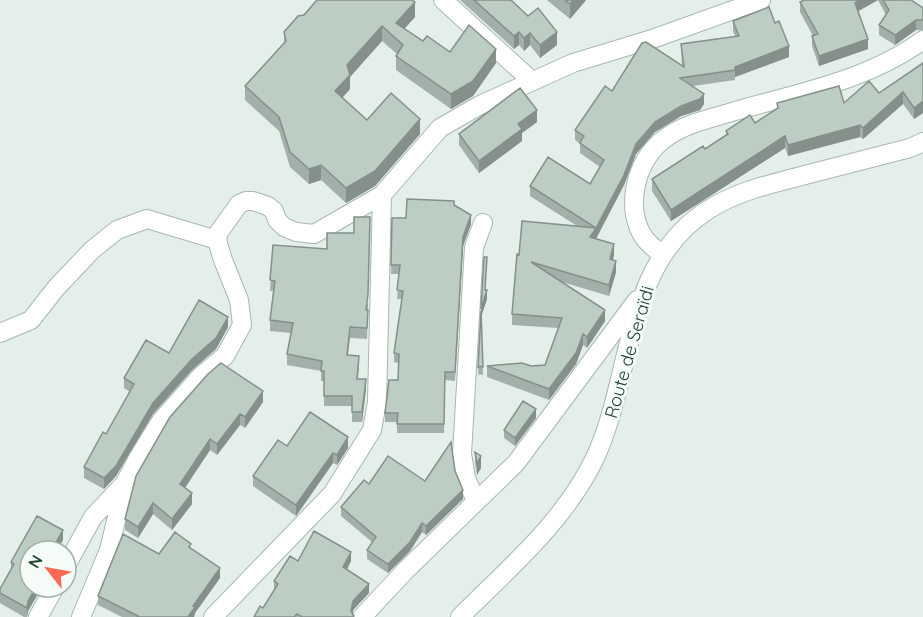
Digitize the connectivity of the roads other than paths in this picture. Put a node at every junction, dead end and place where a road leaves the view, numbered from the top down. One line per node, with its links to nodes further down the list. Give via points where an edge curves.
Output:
1 (443, 0): 4 (street)
2 (761, 0): 4 (street, via 573,63)
3 (923, 40): 9 (street, via 902,56 854,76 693,122 662,140 644,161 635,188 636,217 645,239)
4 (532, 81): 6 (street, via 440,128)
5 (923, 141): 9 (street, Route de Seraïdi, via 910,148 733,195 690,224)
6 (382, 195): 8 (street, via 314,234 288,229 280,224 272,208 246,201 226,221); 18 (street, via 377,402 372,430 332,494)
7 (483, 223): 13 (street, via 474,247 462,454 466,478)
8 (217, 240): 11 (street, via 147,219 117,230 85,257 31,320); 12 (street, via 239,300 242,326 225,356 200,377 161,421)
9 (662, 255): 10 (street, Route de Seraïdi)
10 (644, 292): 13 (street, via 516,463); 20 (street, Route de Seraïdi, via 607,425 582,483 547,531)
11 (0, 333)
12 (125, 483): 14 (street, via 93,517); 17 (street, via 109,549)
13 (476, 501): 19 (street)
14 (78, 544)
15 (48, 599): 16 (street)
16 (38, 617)
17 (81, 617)
18 (213, 617)
19 (362, 617)
20 (460, 617)

